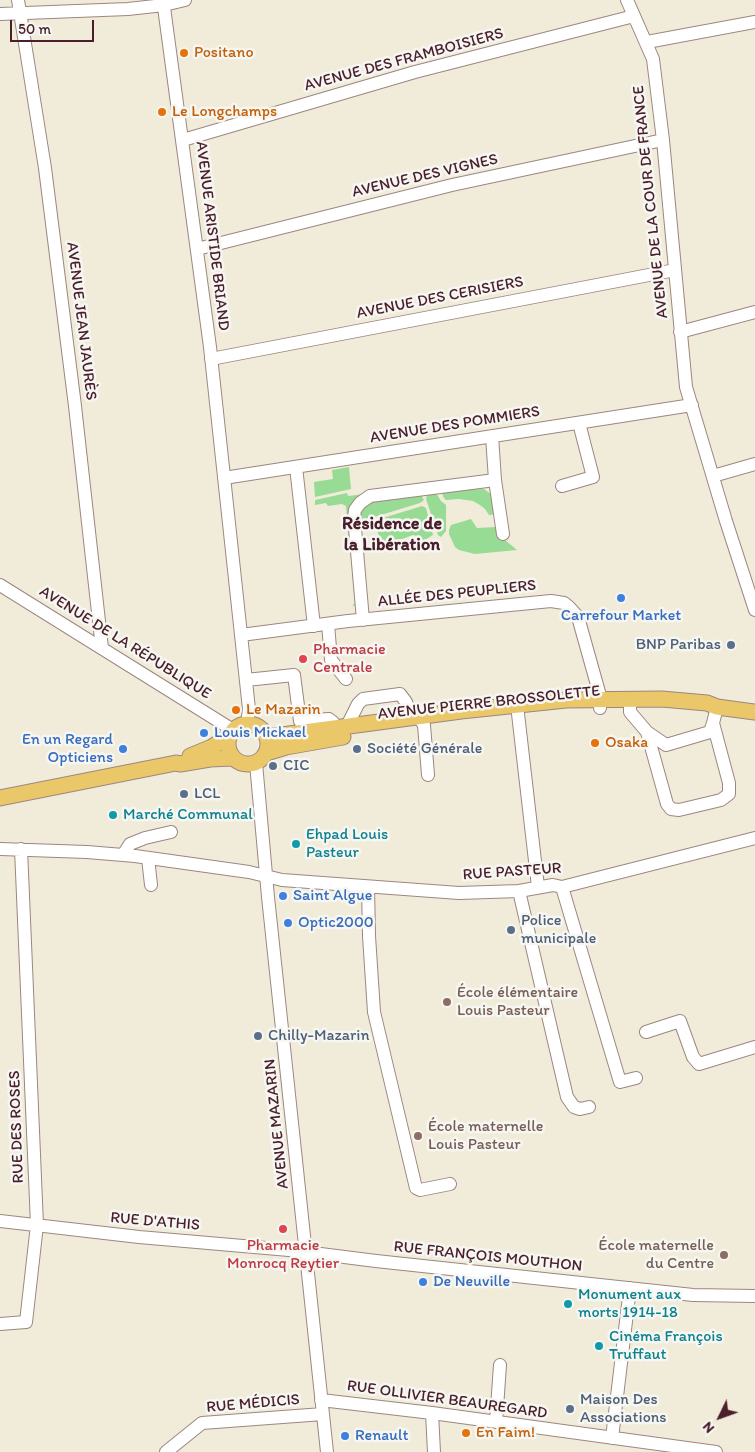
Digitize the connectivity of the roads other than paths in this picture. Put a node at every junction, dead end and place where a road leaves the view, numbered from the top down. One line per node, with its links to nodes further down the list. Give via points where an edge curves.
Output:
1 (18, 0): 6 (street, AVENUE JEAN JAURÈS)
2 (185, 0): 4 (street)
3 (627, 0): 7 (street, AVENUE DE LA COUR DE FRANCE)
4 (164, 2): 6 (street, via 128,8); 10 (street, AVENUE ARISTIDE BRIAND)
5 (0, 14): 6 (street)
6 (20, 14): 33 (street, AVENUE JEAN JAURÈS, via 50,208)
7 (634, 16): 9 (street, AVENUE DE LA COUR DE FRANCE); 10 (street, AVENUE DES FRAMBOISIERS, via 415,72)
8 (755, 22): 9 (street)
9 (647, 42): 11 (street, AVENUE DE LA COUR DE FRANCE, via 653,59)
10 (183, 140): 12 (street, AVENUE ARISTIDE BRIAND)
11 (663, 140): 12 (street, AVENUE DES VIGNES, via 452,185); 13 (street, AVENUE DE LA COUR DE FRANCE)
12 (197, 249): 16 (street, AVENUE ARISTIDE BRIAND)
13 (675, 270): 15 (street, AVENUE DE LA COUR DE FRANCE); 16 (street, AVENUE DES CERISIERS)
14 (755, 312): 15 (street)
15 (680, 332): 17 (street, AVENUE DE LA COUR DE FRANCE, via 686,387)
16 (211, 359): 23 (street, AVENUE ARISTIDE BRIAND)
17 (692, 405): 18 (street, AVENUE DES POMMIERS); 22 (street, AVENUE DE LA COUR DE FRANCE)
18 (579, 423): 19 (street, AVENUE DES POMMIERS); 25 (street, via 592,477)
19 (492, 436): 21 (street, AVENUE DES POMMIERS); 24 (street)
20 (755, 464): 22 (street)
21 (296, 467): 23 (street, AVENUE DES POMMIERS); 31 (street)
22 (713, 476): 28 (street, AVENUE DE LA COUR DE FRANCE)
23 (224, 478): 32 (street, AVENUE ARISTIDE BRIAND)
24 (496, 480): 26 (street); 29 (street, via 370,496 360,504 354,517)
25 (562, 486)
26 (503, 534)
27 (0, 585): 33 (street, AVENUE DE LA RÉPUBLIQUE)
28 (755, 610)
29 (363, 620): 30 (street, ALLÉE DES PEUPLIERS); 36 (street, ALLÉE DES PEUPLIERS, via 551,601 564,603 578,616)
30 (328, 624): 31 (street, ALLÉE DES PEUPLIERS); 34 (street, via 331,660)
31 (314, 626): 32 (street, ALLÉE DES PEUPLIERS)
32 (241, 635): 35 (street, AVENUE ARISTIDE BRIAND)
33 (102, 648): 44 (street, AVENUE DE LA RÉPUBLIQUE)
34 (346, 679)
35 (246, 680): 43 (street, via 294,675 300,721 329,719); 44 (street, AVENUE ARISTIDE BRIAND, via 249,714)
36 (600, 704): 37 (main road, AVENUE PIERRE BROSSOLETTE); 39 (main road, AVENUE PIERRE BROSSOLETTE)
37 (630, 704): 38 (main road, AVENUE PIERRE BROSSOLETTE, via 706,712); 45 (street, via 630,712)
38 (717, 707): 40 (main road, AVENUE PIERRE BROSSOLETTE); 42 (street)
39 (517, 710): 41 (main road, AVENUE PIERRE BROSSOLETTE); 62 (street)
40 (755, 712)
41 (418, 720): 43 (main road, AVENUE PIERRE BROSSOLETTE); 43 (street, via 400,694 363,699); 47 (main road, AVENUE PIERRE BROSSOLETTE); 51 (street)
42 (713, 723): 45 (street, via 710,732 666,745); 45 (street, via 729,794 721,800 679,810 671,809 667,804)
43 (341, 727): 46 (main road, AVENUE PIERRE BROSSOLETTE); 47 (main road)
44 (236, 730): 46 (main road, via 258,726); 48 (main road, via 227,743); 50 (main road, via 199,753)
45 (647, 732)
46 (267, 737): 49 (main road, via 268,747)
47 (321, 741): 49 (main road, AVENUE PIERRE BROSSOLETTE, via 286,747)
48 (233, 758): 49 (main road, via 248,764); 50 (main road)
49 (261, 758): 59 (street, AVENUE MAZARIN)
50 (176, 762): 52 (main road)
51 (428, 775)
52 (0, 798)
53 (171, 832): 57 (street, via 130,844)
54 (755, 838): 63 (street, RUE PASTEUR)
55 (0, 849): 56 (street, RUE PASTEUR)
56 (21, 849): 57 (street, RUE PASTEUR); 71 (street, RUE DES ROSES)
57 (123, 855): 58 (street, RUE PASTEUR)
58 (148, 858): 59 (street, RUE PASTEUR); 60 (street)
59 (267, 876): 61 (street, RUE PASTEUR, via 282,880); 72 (street, AVENUE MAZARIN)
60 (151, 885)
61 (368, 886): 64 (street, RUE PASTEUR, via 459,893); 69 (street, via 374,1012 416,1188)
62 (538, 887): 63 (street, RUE PASTEUR); 64 (street, RUE PASTEUR)
63 (562, 887): 67 (street, via 620,1082)
64 (519, 891): 68 (street, via 568,1097 574,1107)
65 (646, 1032): 66 (street, via 680,1021 698,1064)
66 (755, 1048)
67 (636, 1078)
68 (588, 1107)
69 (450, 1184)
70 (0, 1221): 71 (street, RUE D'ATHIS)
71 (37, 1225): 72 (street, RUE D'ATHIS); 75 (street, RUE DES ROSES, via 26,1322)
72 (307, 1253): 73 (street, RUE FRANÇOIS MOUTHON); 77 (street, AVENUE MAZARIN)
73 (630, 1288): 74 (street, RUE FRANÇOIS MOUTHON, via 699,1296); 81 (street)
74 (755, 1296)
75 (0, 1324)
76 (500, 1364): 80 (street)
77 (321, 1400): 78 (street, AVENUE MAZARIN); 79 (street, RUE OLLIVIER BEAUREGARD)
78 (323, 1414): 82 (street, RUE MÉDICIS, via 202,1423); 83 (street, AVENUE MAZARIN)
79 (432, 1414): 80 (street, RUE OLLIVIER BEAUREGARD); 84 (street)
80 (496, 1422): 81 (street, RUE OLLIVIER BEAUREGARD)
81 (612, 1438): 85 (street, RUE OLLIVIER BEAUREGARD)
82 (166, 1452)
83 (327, 1452)
84 (434, 1452)
85 (716, 1452)

